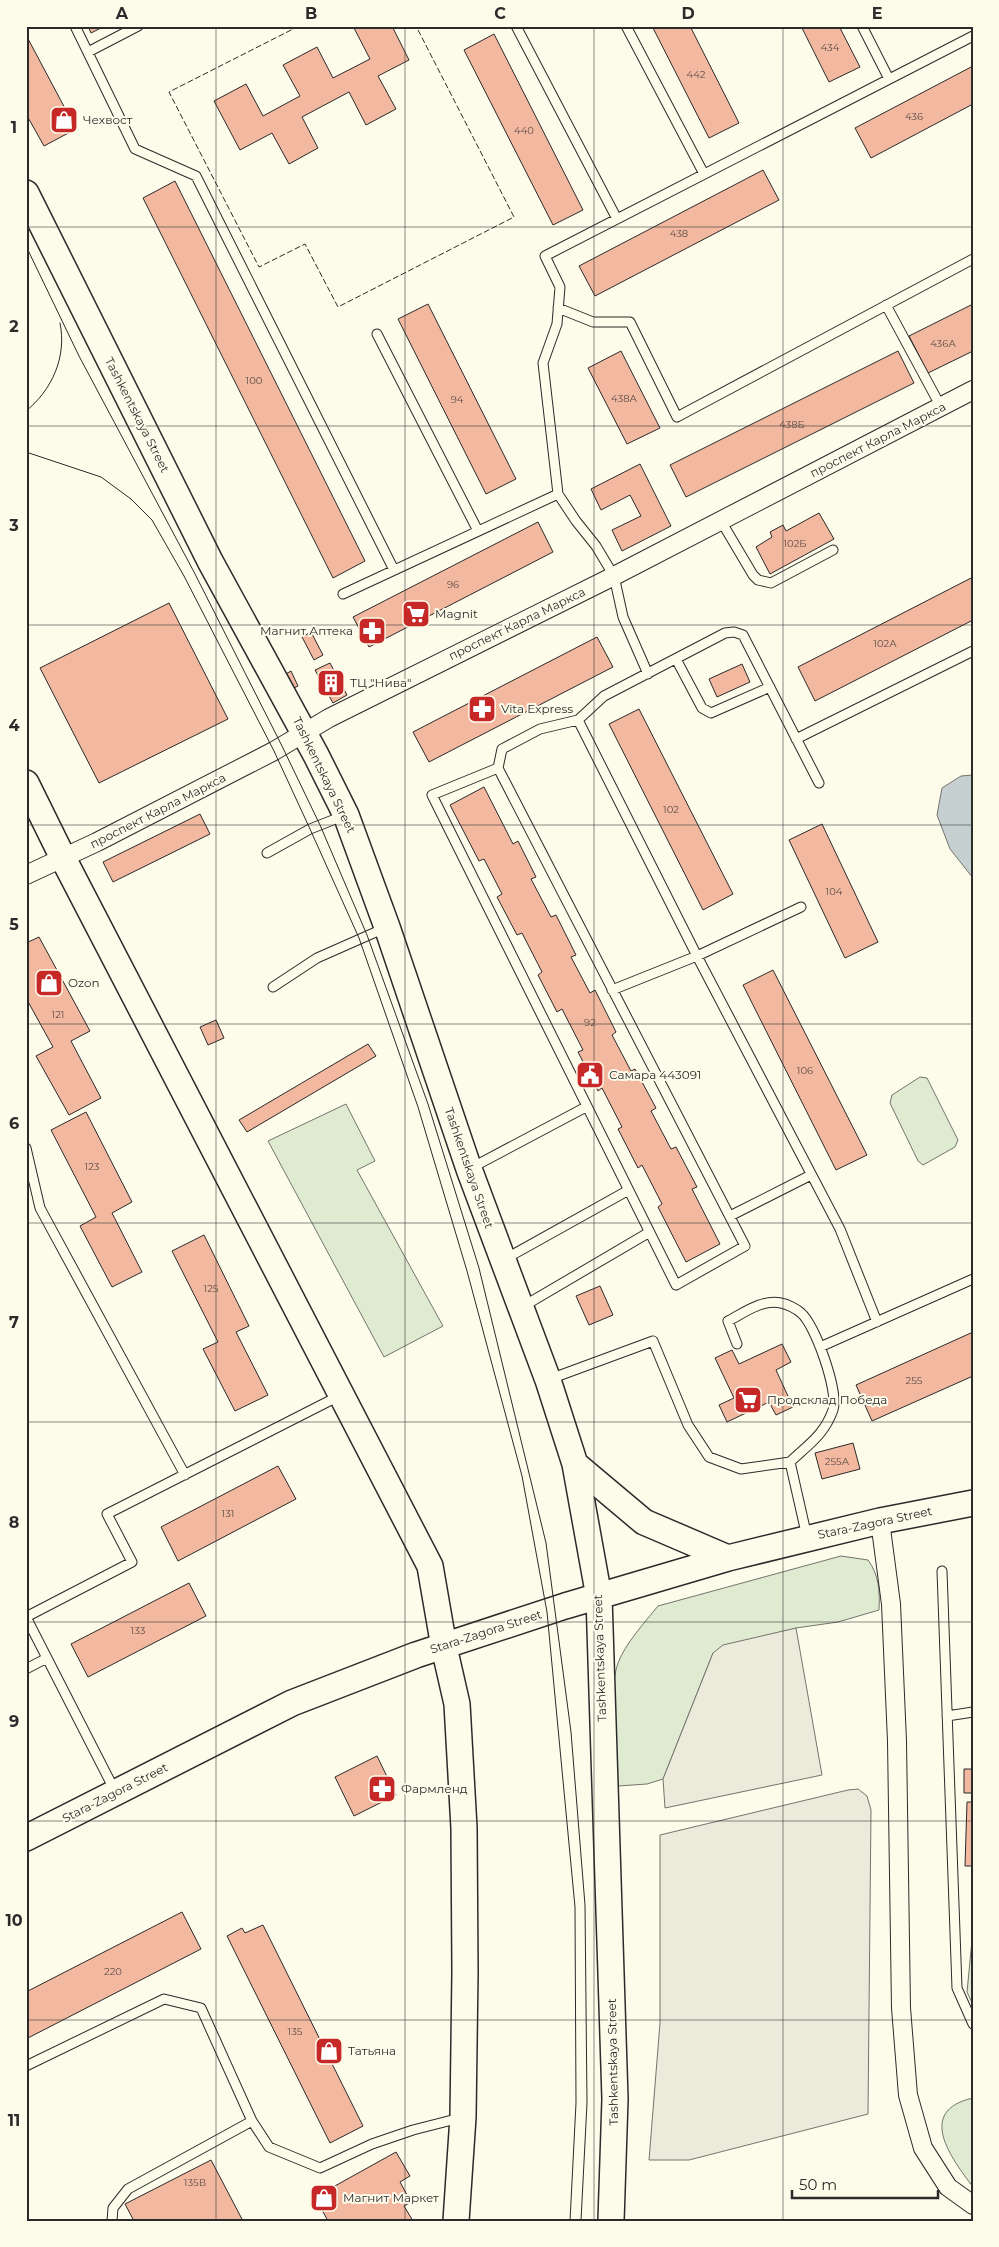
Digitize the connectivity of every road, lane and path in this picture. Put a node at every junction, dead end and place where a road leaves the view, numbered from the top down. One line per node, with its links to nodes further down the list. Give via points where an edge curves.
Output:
1 (75, 26): 7 (lane)
2 (138, 26): 7 (lane)
3 (516, 26): 11 (lane)
4 (626, 26): 9 (lane)
5 (862, 26): 8 (lane)
6 (973, 36): 8 (lane)
7 (88, 52): 22 (lane, via 135,149 196,176)
8 (889, 79): 9 (lane)
9 (704, 174): 11 (lane)
10 (26, 193): 30 (main road, Tashkentskaya Street, via 210,561)
11 (617, 219): 14 (lane, via 545,256 560,287)
12 (973, 259): 13 (lane)
13 (886, 306): 14 (lane, via 677,417 630,322 594,322); 17 (lane)
14 (558, 308): 18 (lane, via 557,324 543,363)
15 (376, 334): 20 (lane)
16 (972, 393): 17 (street, проспект Карла Маркса)
17 (941, 407): 19 (street, проспект Карла Маркса)
18 (558, 494): 20 (lane); 23 (lane)
19 (721, 521): 21 (lane, via 753,575 763,582 770,582); 23 (street, проспект Карла Маркса)
20 (478, 531): 22 (lane)
21 (833, 550)
22 (394, 570): 24 (lane)
23 (614, 576): 27 (lane, via 622,618); 30 (street, проспект Карла Маркса)
24 (343, 594)
25 (973, 651): 31 (lane)
26 (676, 659): 27 (lane); 28 (lane, via 706,712 711,713); 28 (lane, via 725,633 734,632 742,635)
27 (648, 674): 29 (lane, via 604,696)
28 (770, 688): 31 (lane)
29 (578, 720): 32 (lane, via 540,729 502,749); 41 (lane)
30 (304, 732): 35 (main road, Tashkentskaya Street); 37 (street, проспект Карла Маркса, via 274,751)
31 (796, 739): 34 (lane)
32 (498, 768): 43 (lane); 44 (lane, via 432,795)
33 (26, 783): 37 (main road)
34 (820, 783)
35 (346, 815): 36 (lane, via 310,829); 40 (main road, Tashkentskaya Street)
36 (267, 854)
37 (62, 858): 38 (street, проспект Карла Маркса); 58 (main road)
38 (26, 875)
39 (801, 907): 41 (lane)
40 (387, 928): 42 (lane, via 317,958); 46 (main road, Tashkentskaya Street)
41 (697, 956): 43 (lane); 47 (lane)
42 (273, 987)
43 (612, 990): 49 (lane)
44 (586, 1107): 46 (lane); 48 (lane)
45 (26, 1148): 61 (lane, via 40,1208)
46 (468, 1169): 51 (main road, Tashkentskaya Street)
47 (811, 1175): 49 (lane); 54 (lane, via 840,1229)
48 (627, 1191): 50 (lane); 51 (lane)
49 (730, 1216): 50 (lane, via 744,1246 676,1285)
50 (648, 1233): 53 (lane)
51 (502, 1261): 53 (main road, Tashkentskaya Street)
52 (973, 1279): 54 (lane)
53 (520, 1308): 57 (main road, Tashkentskaya Street)
54 (877, 1322): 56 (lane)
55 (737, 1344): 56 (lane, via 728,1321 764,1302 782,1303 803,1314)
56 (820, 1347): 59 (lane, via 832,1380 834,1407 824,1431)
57 (548, 1380): 59 (lane, via 653,1342 688,1425 709,1457 741,1469); 60 (main road, Tashkentskaya Street)
58 (342, 1394): 61 (lane); 69 (main road, via 430,1566)
59 (790, 1462): 64 (lane)
60 (575, 1464): 65 (main road, via 644,1522); 67 (main road, Tashkentskaya Street)
61 (185, 1475): 68 (lane, via 107,1514 132,1562)
62 (973, 1503): 63 (main road, Stara-Zagora Street)
63 (880, 1521): 64 (main road, Stara-Zagora Street); 80 (street, via 891,1604 897,1741 901,2008 908,2095 923,2148 948,2187)
64 (807, 1538): 65 (main road, Stara-Zagora Street)
65 (728, 1558): 67 (main road, Stara-Zagora Street)
66 (942, 1572): 73 (lane)
67 (599, 1597): 69 (main road, Stara-Zagora Street); 83 (main road, Tashkentskaya Street, via 615,2099)
68 (26, 1617): 70 (lane)
69 (444, 1646): 74 (main road, Stara-Zagora Street, via 292,1703); 78 (main road, via 457,1704 464,1828)
70 (47, 1658): 71 (lane); 74 (lane)
71 (26, 1669)
72 (973, 1712): 73 (lane)
73 (947, 1716): 76 (lane, via 957,1988)
74 (115, 1791): 75 (main road, Stara-Zagora Street)
75 (26, 1838)
76 (973, 2024)
77 (26, 2066): 79 (lane, via 164,1999 201,2008)
78 (463, 2117): 79 (lane, via 372,2144 320,2168 269,2147); 82 (main road)
79 (252, 2121): 81 (lane, via 128,2189 113,2208)
80 (973, 2205)
81 (112, 2221)
82 (456, 2221)
83 (610, 2221)

